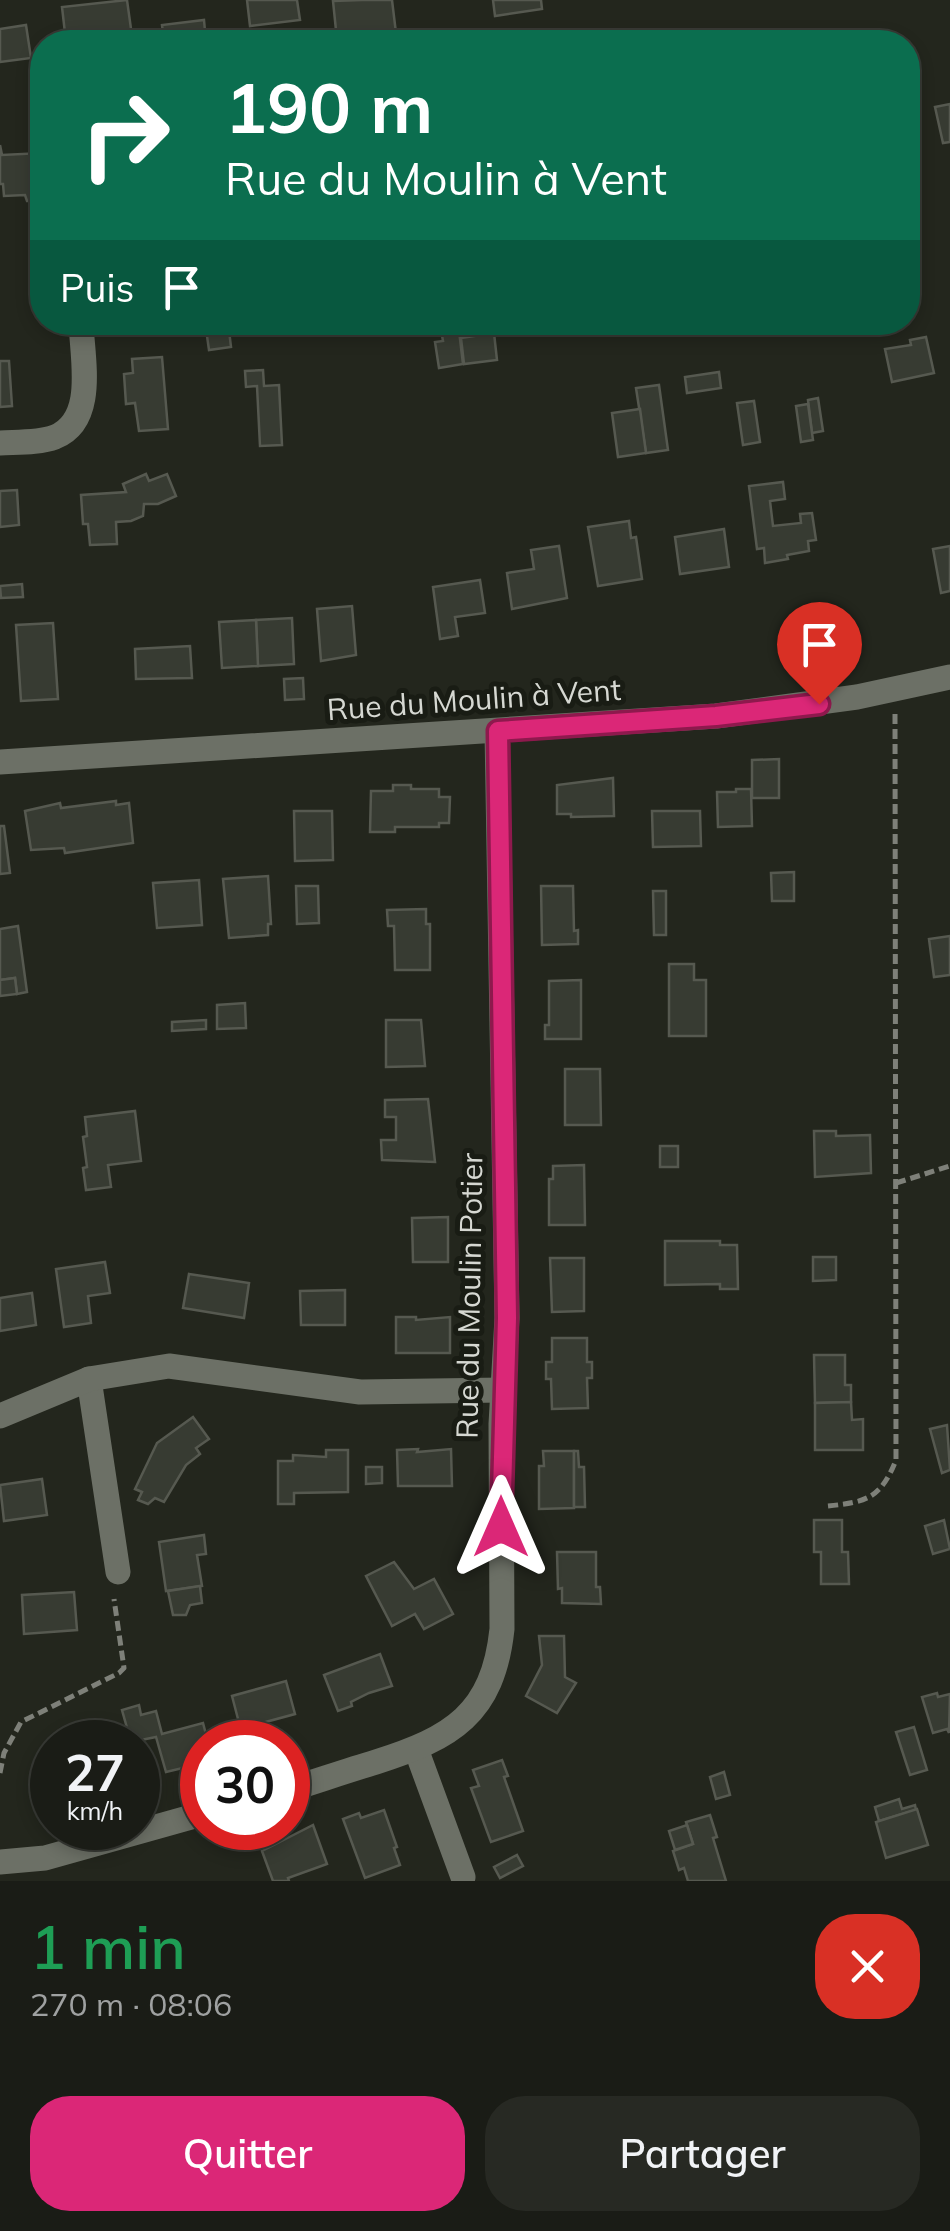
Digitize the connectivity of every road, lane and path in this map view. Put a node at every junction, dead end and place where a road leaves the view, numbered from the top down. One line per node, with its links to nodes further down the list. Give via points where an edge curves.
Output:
1 (82, 335): 2 (street, via 84,393 76,420 54,437)
2 (0, 443)
3 (950, 678): 4 (street, Rue du Moulin à Vent)
4 (894, 690): 5 (street, Rue du Moulin à Vent, via 754,712); 8 (path)
5 (498, 731): 6 (street, Rue du Moulin à Vent); 10 (street, Rue du Moulin Potier)
6 (0, 762)
7 (950, 1166): 8 (path)
8 (896, 1184): 12 (path, via 896,1460 888,1482 864,1502)
9 (88, 1378): 10 (street, via 169,1366 360,1392); 11 (street); 13 (street)
10 (503, 1390): 14 (street, Rue du Moulin Potier, via 499,1655 477,1707)
11 (0, 1416)
12 (828, 1506)
13 (118, 1572): 15 (path, via 112,1587 124,1668 21,1722)
14 (416, 1750): 16 (street, Rue du Moulin Potier); 19 (street)
15 (0, 1773)
16 (310, 1783)
17 (180, 1820): 18 (street, via 45,1858)
18 (0, 1862)
19 (463, 1878)

